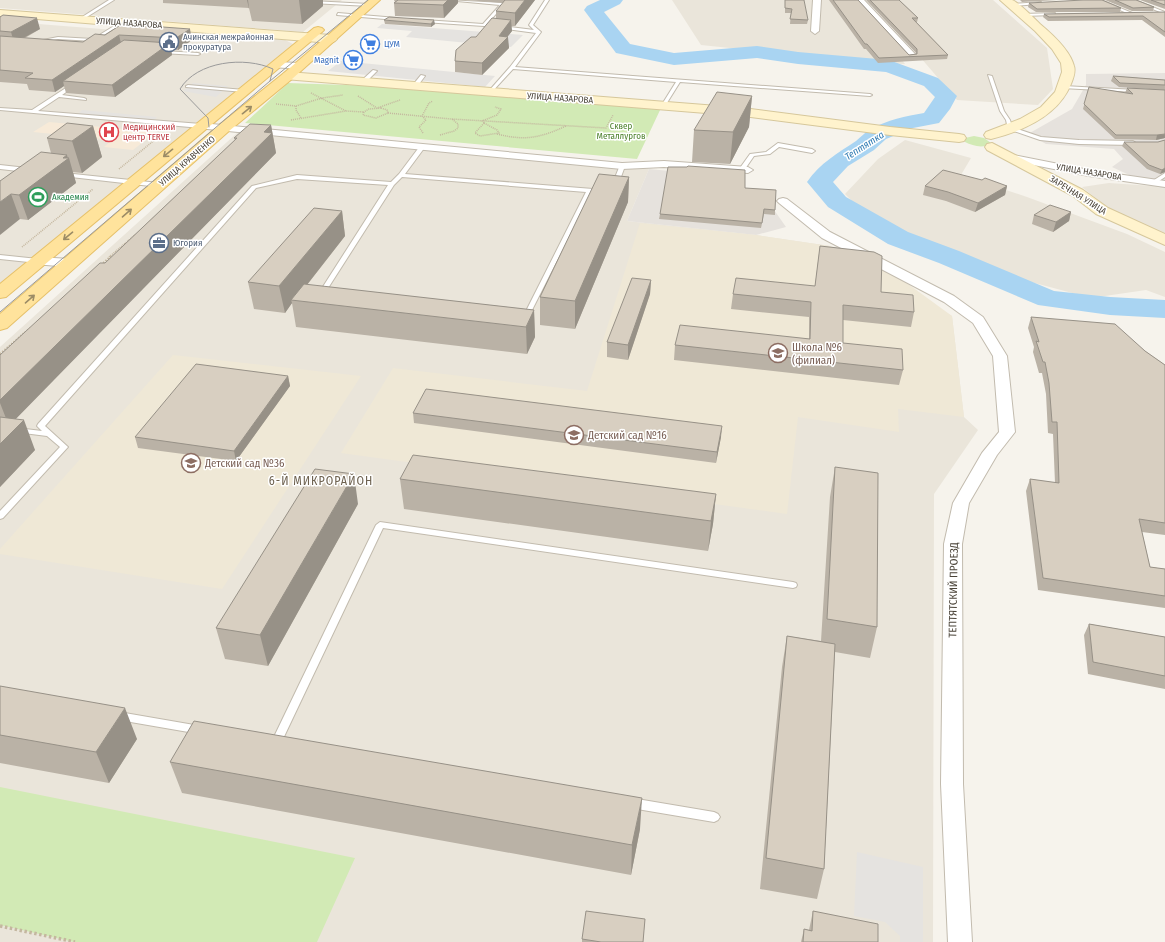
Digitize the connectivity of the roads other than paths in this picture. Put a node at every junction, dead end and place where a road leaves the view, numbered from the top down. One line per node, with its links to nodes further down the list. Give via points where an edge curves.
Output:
1 (112, 0): 21 (lane)
2 (547, 0): 27 (lane, via 531,25)
3 (817, 0): 26 (street)
4 (860, 0): 33 (street)
5 (1098, 0): 20 (lane)
6 (1132, 0): 14 (lane)
7 (306, 1): 12 (lane)
8 (1008, 2): 11 (lane); 19 (main road)
9 (372, 3): 12 (main road, УЛИЦА КРАВЧЕНКО)
10 (444, 3): 25 (lane, via 447,0 503,4)
11 (1048, 3)
12 (354, 7): 22 (lane); 28 (main road, УЛИЦА КРАВЧЕНКО, via 338,14); 29 (main road, УЛИЦА КРАВЧЕНКО)
13 (0, 13): 21 (main road, УЛИЦА НАЗАРОВА)
14 (1165, 13): 18 (lane)
15 (1060, 14): 19 (lane)
16 (1120, 14): 20 (lane)
17 (1142, 14): 20 (lane)
18 (1150, 14)
19 (1023, 15): 47 (main road, via 1058,49 1068,64 1069,73)
20 (1135, 15)
21 (81, 19): 24 (main road, УЛИЦА НАЗАРОВА)
22 (404, 19)
23 (420, 20): 25 (lane)
24 (122, 22): 28 (main road, УЛИЦА НАЗАРОВА); 30 (lane, via 94,40 58,38)
25 (484, 25): 27 (lane)
26 (815, 31)
27 (539, 32): 36 (lane)
28 (310, 37): 29 (main road, УЛИЦА НАЗАРОВА); 34 (main road, УЛИЦА КРАВЧЕНКО)
29 (331, 39): 35 (main road, УЛИЦА КРАВЧЕНКО)
30 (37, 42)
31 (154, 51): 32 (lane)
32 (198, 54)
33 (912, 56)
34 (281, 61): 35 (main road); 38 (main road, УЛИЦА КРАВЧЕНКО)
35 (303, 63): 39 (main road, УЛИЦА КРАВЧЕНКО)
36 (512, 68): 42 (lane); 50 (lane)
37 (375, 71): 44 (lane)
38 (265, 74): 39 (main road, УЛИЦА НАЗАРОВА); 48 (main road, УЛИЦА КРАВЧЕНКО)
39 (288, 76): 44 (main road, УЛИЦА НАЗАРОВА); 58 (main road, УЛИЦА КРАВЧЕНКО, one-way to 39)
40 (423, 76): 46 (lane)
41 (990, 76): 59 (lane)
42 (679, 80): 51 (lane); 54 (lane)
43 (77, 83): 52 (lane)
44 (362, 83): 46 (main road, УЛИЦА НАЗАРОВА)
45 (188, 86): 48 (lane)
46 (414, 87): 50 (main road, УЛИЦА НАЗАРОВА)
47 (1064, 87): 49 (lane); 59 (main road, via 1053,105)
48 (244, 91): 57 (main road, УЛИЦА КРАВЧЕНКО)
49 (1143, 91)
50 (490, 93): 54 (main road, УЛИЦА НАЗАРОВА)
51 (870, 95)
52 (59, 96): 53 (lane); 56 (lane)
53 (84, 99)
54 (664, 106): 60 (main road, УЛИЦА НАЗАРОВА)
55 (0, 109): 56 (lane)
56 (33, 112): 57 (lane)
57 (201, 126): 58 (street); 73 (main road, УЛИЦА КРАВЧЕНКО, one-way to 73)
58 (224, 128): 62 (street); 76 (main road, УЛИЦА КРАВЧЕНКО)
59 (1010, 128): 60 (main road); 61 (lane, via 1040,138 1079,142)
60 (977, 140): 64 (main road, ЗАРЕЧНАЯ УЛИЦА)
61 (1140, 142)
62 (422, 147): 65 (street); 71 (lane)
63 (812, 151): 67 (lane, via 778,145 768,153 752,155)
64 (1013, 158): 72 (street, УЛИЦА НАЗАРОВА, via 1089,173); 81 (main road, ЗАРЕЧНАЯ УЛИЦА, via 1078,193 1102,211)
65 (622, 166): 67 (street, via 664,164); 79 (lane)
66 (0, 167): 68 (lane)
67 (746, 169)
68 (31, 171)
69 (54, 174): 73 (lane)
70 (1165, 174): 72 (lane)
71 (401, 175): 74 (lane); 77 (lane)
72 (1154, 182): 75 (street, УЛИЦА НАЗАРОВА)
73 (132, 183): 76 (lane); 83 (main road, УЛИЦА КРАВЧЕНКО, one-way to 83)
74 (392, 184): 86 (lane); 91 (lane, via 297,176 254,187 41,426)
75 (1165, 184)
76 (159, 185): 84 (main road, УЛИЦА КРАВЧЕНКО, one-way to 76)
77 (588, 191): 78 (lane); 89 (lane)
78 (601, 192)
79 (613, 193)
80 (783, 201): 99 (street, ТЕПТЯТСКИЙ ПРОЕЗД, via 826,235 960,306 978,320 1000,356 1007,432 990,454 961,503 953,544 952,784)
81 (1165, 240)
82 (0, 257): 83 (lane)
83 (38, 261): 84 (street); 85 (main road, УЛИЦА КРАВЧЕНКО)
84 (70, 264): 87 (main road, УЛИЦА КРАВЧЕНКО, one-way to 84)
85 (0, 293)
86 (314, 304)
87 (6, 313): 88 (main road, УЛИЦА КРАВЧЕНКО)
88 (0, 324)
89 (521, 328)
90 (0, 428): 91 (lane)
91 (50, 434): 92 (lane, via 64,447)
92 (0, 516)
93 (793, 585): 96 (lane, via 380,525)
94 (107, 714): 95 (lane)
95 (207, 731)
96 (276, 743)
97 (620, 801): 98 (lane)
98 (714, 817)
99 (960, 942)

